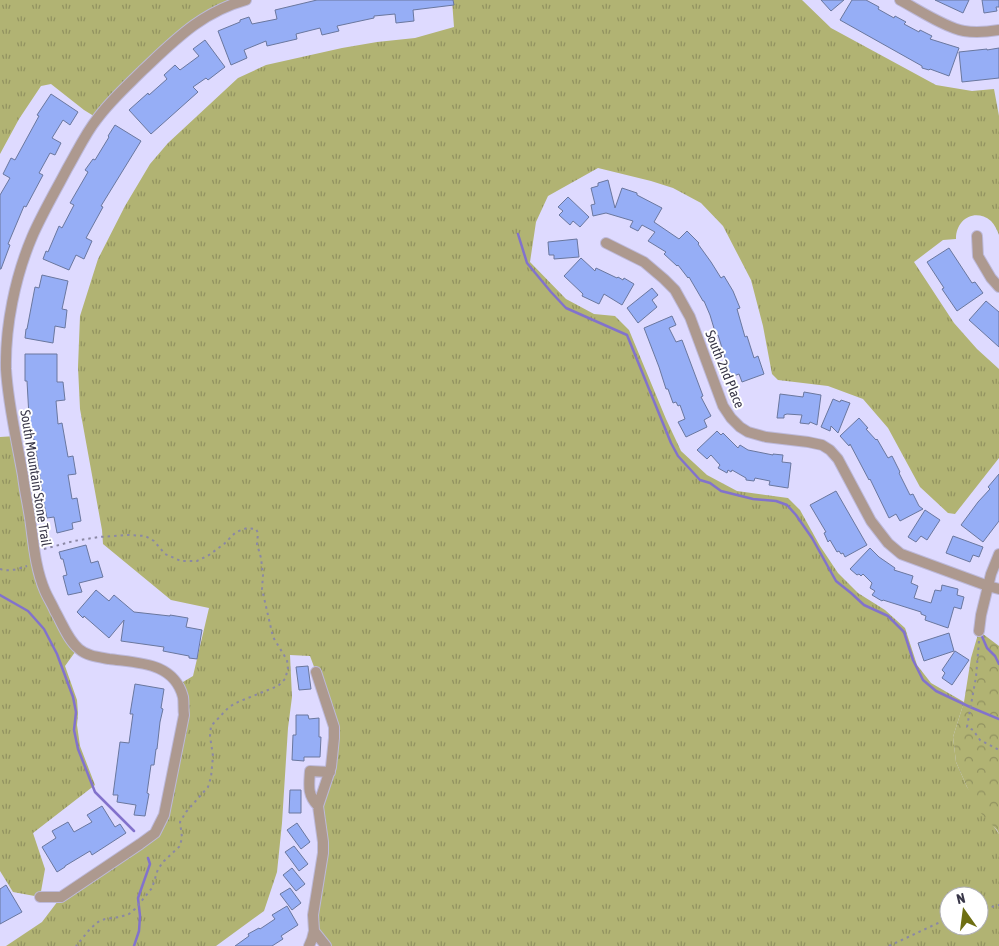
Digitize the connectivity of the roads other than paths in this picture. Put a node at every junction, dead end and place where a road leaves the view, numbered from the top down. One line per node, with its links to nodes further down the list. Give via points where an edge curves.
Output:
1 (246, 0): 7 (street, South Mountain Stone Trail, via 193,25 112,100 89,130 48,204 24,258 11,312)
2 (900, 0): 3 (street, via 962,31)
3 (999, 30)
4 (977, 236): 6 (street, via 978,256)
5 (606, 243): 9 (street, South 2nd Place, via 644,262 675,290 690,317 723,406 740,427 766,437 808,442 830,450 871,521 888,543 901,554)
6 (999, 287)
7 (3, 370): 15 (street, South Mountain Stone Trail, via 34,557 44,591 78,648 96,657 161,669 178,685 183,698 184,715 164,815 155,833 61,897)
8 (999, 554): 9 (street)
9 (988, 586): 10 (street, South 2nd Place); 11 (street)
10 (999, 589)
11 (979, 631)
12 (316, 672): 13 (street, via 334,727)
13 (330, 772): 14 (street); 14 (street, via 310,770 308,788)
14 (318, 806): 16 (street, via 323,853 313,915)
15 (40, 897)
16 (314, 931): 17 (street); 18 (street)
17 (309, 946)
18 (326, 946)

